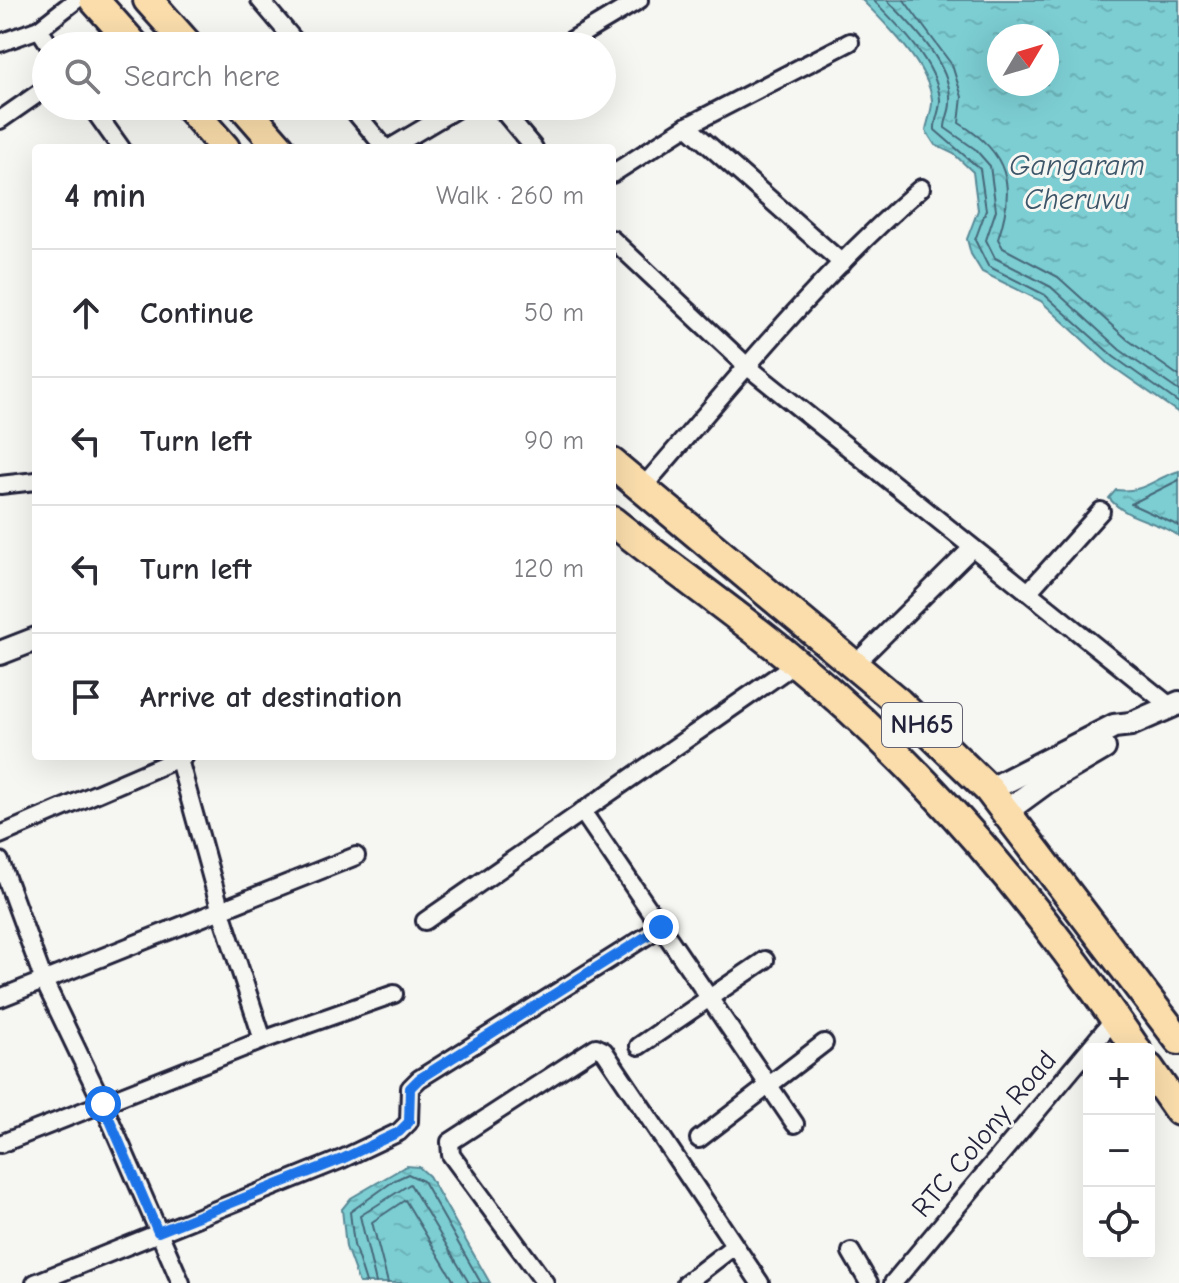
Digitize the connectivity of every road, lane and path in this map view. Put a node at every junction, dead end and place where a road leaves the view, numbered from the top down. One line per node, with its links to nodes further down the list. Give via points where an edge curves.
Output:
1 (76, 0): 7 (street)
2 (94, 0): 9 (highway)
3 (148, 0): 10 (highway)
4 (260, 0): 11 (street)
5 (639, 0): 6 (street)
6 (613, 7): 12 (street)
7 (39, 29): 8 (street); 14 (street)
8 (41, 32)
9 (123, 32)
10 (177, 32)
11 (287, 32)
12 (580, 32)
13 (850, 42): 23 (street)
14 (0, 43)
15 (32, 98): 16 (street)
16 (0, 120)
17 (101, 120): 24 (street)
18 (200, 120): 25 (highway)
19 (255, 120): 26 (highway)
20 (363, 120): 27 (street)
21 (437, 120): 28 (street)
22 (511, 120): 29 (street)
23 (687, 126): 30 (street); 33 (street)
24 (118, 144)
25 (221, 144)
26 (276, 144)
27 (384, 144)
28 (395, 144)
29 (531, 144)
30 (616, 171)
31 (921, 188): 33 (street)
32 (616, 243): 34 (street)
33 (842, 263): 34 (street)
34 (748, 367): 38 (street); 41 (street)
35 (616, 466): 38 (highway, NH65)
36 (32, 481): 37 (street)
37 (0, 485)
38 (643, 487): 42 (highway, NH65)
39 (1101, 511): 43 (street)
40 (618, 534): 45 (highway, NH65)
41 (971, 549): 43 (street); 50 (street)
42 (759, 584): 44 (highway, NH65); 45 (highway)
43 (1029, 591): 51 (street)
44 (786, 606): 46 (highway); 50 (highway, NH65)
45 (735, 615): 46 (highway, NH65)
46 (762, 637): 49 (highway, NH65)
47 (32, 641): 48 (street)
48 (0, 653)
49 (796, 663): 55 (street); 67 (highway, NH65, via 985,846)
50 (855, 664): 54 (highway, NH65)
51 (1174, 705): 54 (street, via 1114,726)
52 (173, 760): 56 (street)
53 (181, 760): 59 (street)
54 (997, 801): 69 (highway, NH65)
55 (582, 811): 60 (street); 61 (street)
56 (0, 835)
57 (356, 856): 59 (street)
58 (0, 861): 63 (street)
59 (220, 908): 63 (street); 68 (street)
60 (425, 921)
61 (661, 927): 66 (street); 80 (street, via 419,1079 410,1088 409,1122 399,1132)
62 (765, 960): 66 (street)
63 (44, 981): 65 (street); 75 (street)
64 (394, 994): 68 (street)
65 (0, 998)
66 (709, 998): 72 (street); 74 (street)
67 (1115, 1018): 71 (highway, NH65); 89 (street, RTC Colony Road)
68 (263, 1040): 75 (street)
69 (1179, 1040)
70 (824, 1043): 74 (street)
71 (1132, 1043)
72 (639, 1046)
73 (1155, 1077): 76 (highway)
74 (768, 1086): 77 (street); 78 (street)
75 (103, 1104): 79 (street); 80 (street)
76 (1179, 1111)
77 (795, 1124)
78 (699, 1139)
79 (0, 1144)
80 (158, 1232): 83 (street); 84 (street)
81 (734, 1246): 85 (street, via 604,1051 596,1047 450,1142 451,1155); 86 (street); 87 (street)
82 (851, 1252): 88 (street)
83 (35, 1283)
84 (181, 1283)
85 (545, 1283)
86 (686, 1283)
87 (760, 1283)
88 (869, 1283)
89 (893, 1283)

